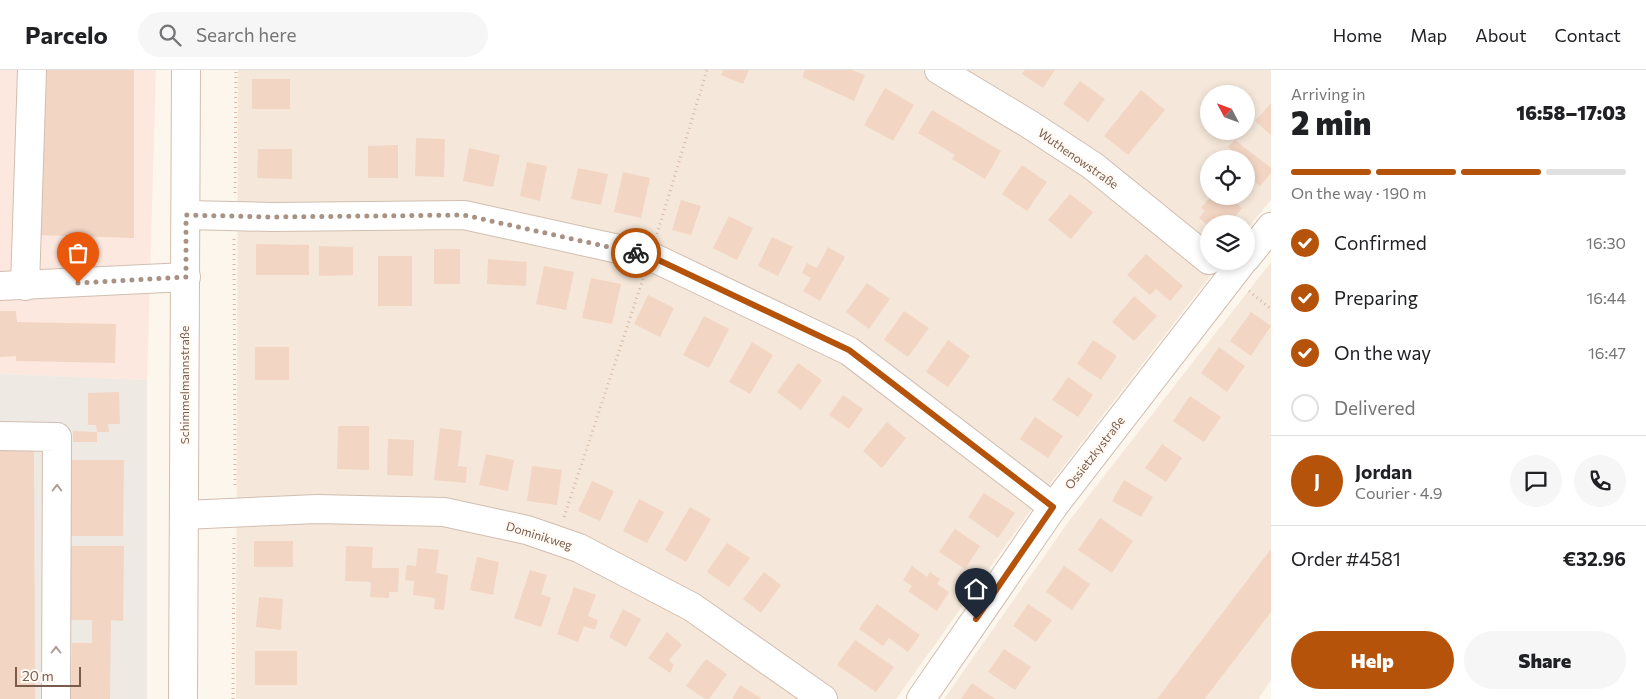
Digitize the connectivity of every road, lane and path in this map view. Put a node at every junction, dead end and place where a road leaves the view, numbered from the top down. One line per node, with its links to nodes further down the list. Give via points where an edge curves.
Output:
1 (32, 70): 15 (street)
2 (186, 70): 7 (street, Schimmelmannstraße)
3 (236, 70): 6 (path)
4 (707, 70): 12 (path)
5 (939, 70): 11 (street, Wuthenowstraße, via 1093,166)
6 (234, 199)
7 (186, 215): 12 (street, via 464,215); 14 (street, Schimmelmannstraße)
8 (1271, 227): 10 (street, Ossietzkystraße)
9 (234, 232): 17 (path)
10 (1255, 240)
11 (1200, 243)
12 (650, 256): 18 (street, via 849,350); 21 (path)
13 (1223, 270): 18 (street, Ossietzkystraße)
14 (186, 277): 15 (street); 19 (street, Schimmelmannstraße)
15 (12, 286)
16 (0, 436): 22 (street, one-way to 16, via 57,437)
17 (235, 494)
18 (1053, 507): 26 (street, Ossietzkystraße)
19 (184, 515): 21 (street, Dominikweg, via 317,508 444,512 528,530); 23 (street, Schimmelmannstraße)
20 (234, 530): 24 (path)
21 (556, 541): 25 (street, Dominikweg, via 579,548 692,608)
22 (56, 699)
23 (183, 699)
24 (233, 699)
25 (823, 699)
26 (921, 699)

